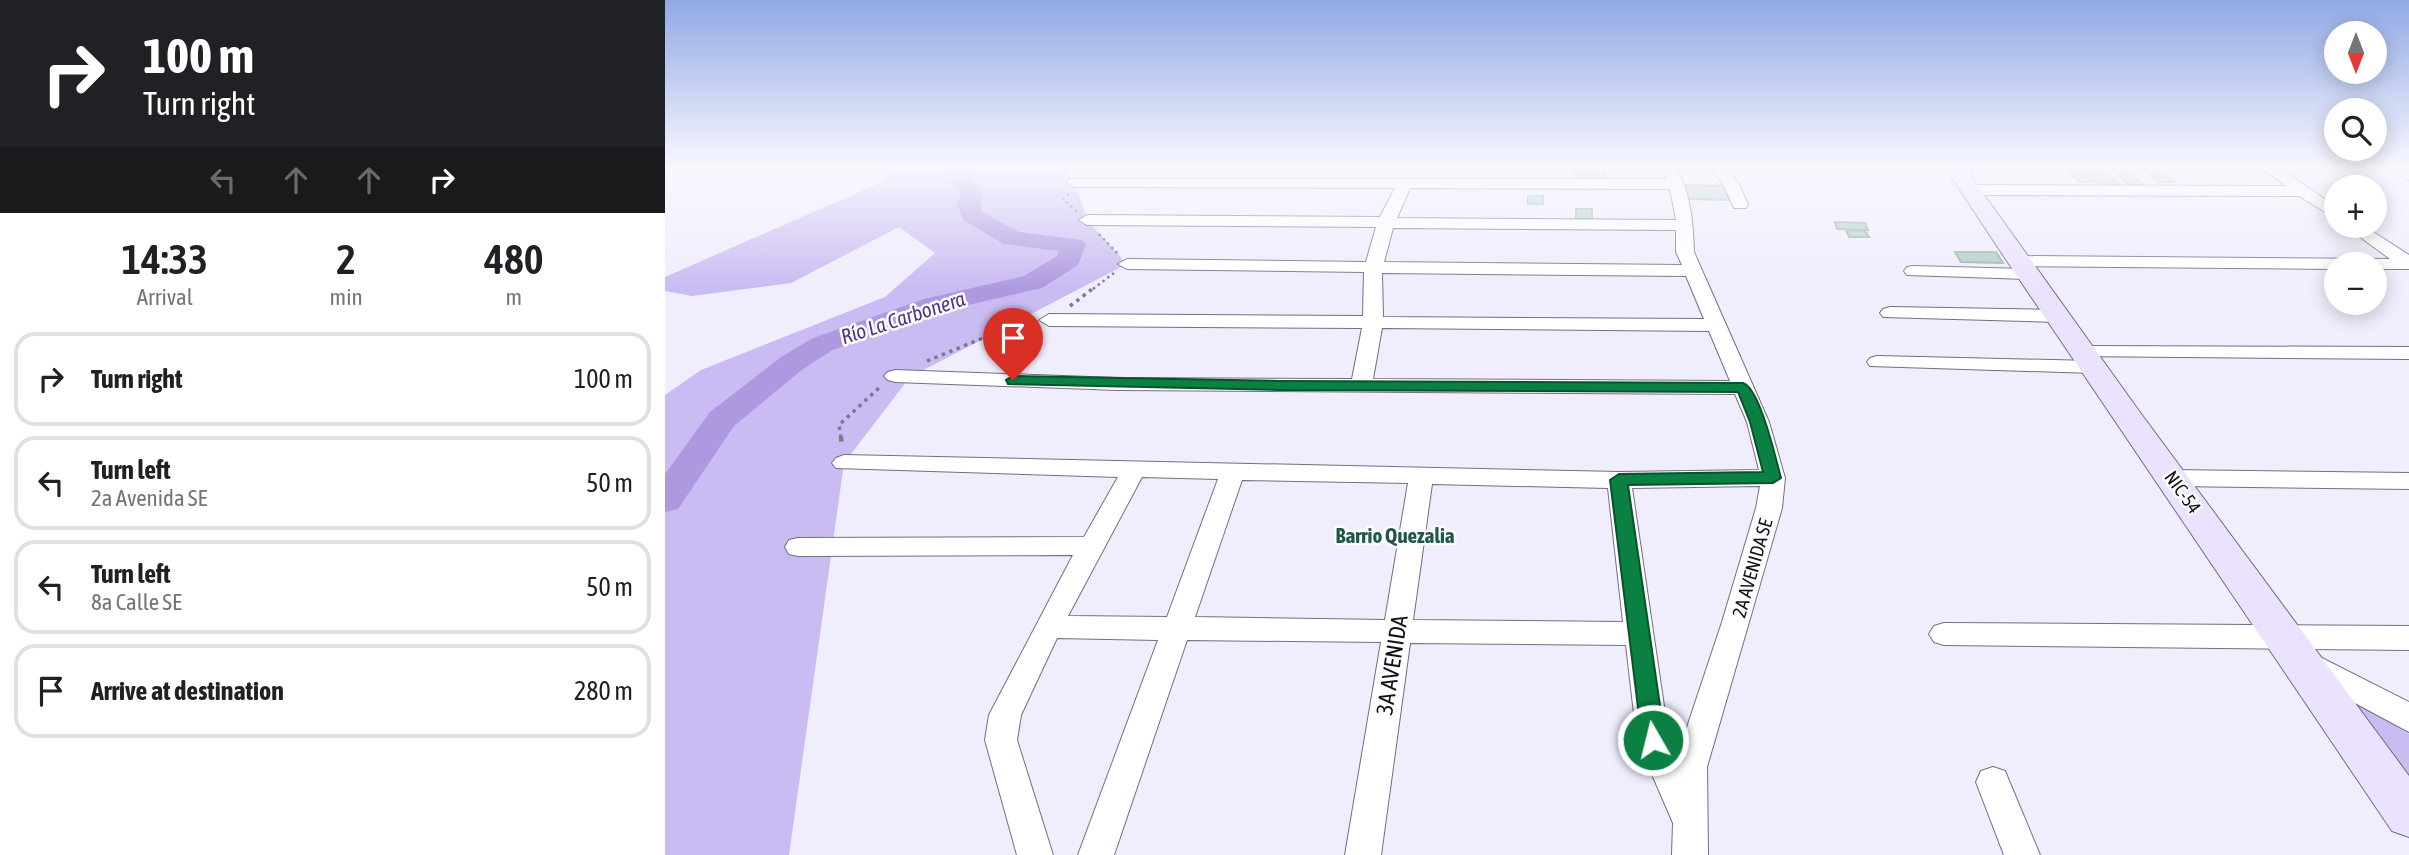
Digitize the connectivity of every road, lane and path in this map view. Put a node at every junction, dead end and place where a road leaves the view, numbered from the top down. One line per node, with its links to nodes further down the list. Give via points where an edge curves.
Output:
1 (1393, 208): 5 (street)
2 (1681, 208): 6 (street, 2A AVENIDA SE)
3 (1985, 208): 11 (main road, NIC-54 / NIC-54)
4 (1087, 220): 5 (street); 8 (path)
5 (1386, 223): 6 (street); 10 (street)
6 (1686, 225): 12 (street, 2A AVENIDA SE, via 1685,252)
7 (2371, 238): 9 (street)
8 (1127, 264): 10 (street); 16 (path)
9 (2409, 264): 11 (street)
10 (1373, 268): 12 (street); 17 (street)
11 (2023, 268): 13 (street); 15 (main road, NIC-54 / NIC-54)
12 (1692, 271): 18 (street, 2A AVENIDA SE)
13 (1913, 271)
14 (1890, 313): 15 (street)
15 (2057, 316): 20 (main road, NIC-54 / NIC-54)
16 (1049, 320): 17 (street); 22 (path, via 1005,329)
17 (1373, 320): 18 (street); 23 (street)
18 (1716, 325): 24 (street, 2A AVENIDA SE)
19 (2409, 354): 20 (street)
20 (2087, 359): 21 (street); 30 (main road, NIC-54 / NIC-54)
21 (1877, 362)
22 (895, 376): 23 (street); 25 (path, via 839,425)
23 (1361, 386): 24 (street)
24 (1743, 388): 29 (street, 2A AVENIDA SE)
25 (843, 463): 26 (street)
26 (1134, 469): 27 (street); 33 (street)
27 (1233, 471): 28 (street); 36 (street)
28 (1421, 475): 31 (street); 37 (street, 3A AVENIDA)
29 (1773, 478): 31 (street); 45 (street, 2A AVENIDA SE, via 1744,597 1690,767)
30 (2172, 478): 32 (street); 41 (main road, NIC-54 / NIC-54)
31 (1619, 480): 38 (street)
32 (2409, 481)
33 (1092, 546): 34 (street); 35 (street)
34 (798, 547)
35 (1048, 627): 36 (street); 46 (street, via 1005,715 1001,740)
36 (1176, 628): 37 (street); 47 (street)
37 (1397, 631): 38 (street); 48 (street, 3A AVENIDA)
38 (1639, 634): 45 (street, via 1653,740)
39 (1944, 634): 41 (street)
40 (2409, 638): 41 (street)
41 (2295, 649): 42 (street); 44 (main road, NIC-54 / NIC-54)
42 (2409, 718)
43 (1993, 782): 50 (street)
44 (2409, 815)
45 (1690, 824): 49 (street, 2A AVENIDA SE)
46 (1035, 855)
47 (1096, 855)
48 (1363, 855)
49 (1690, 855)
50 (2022, 855)

